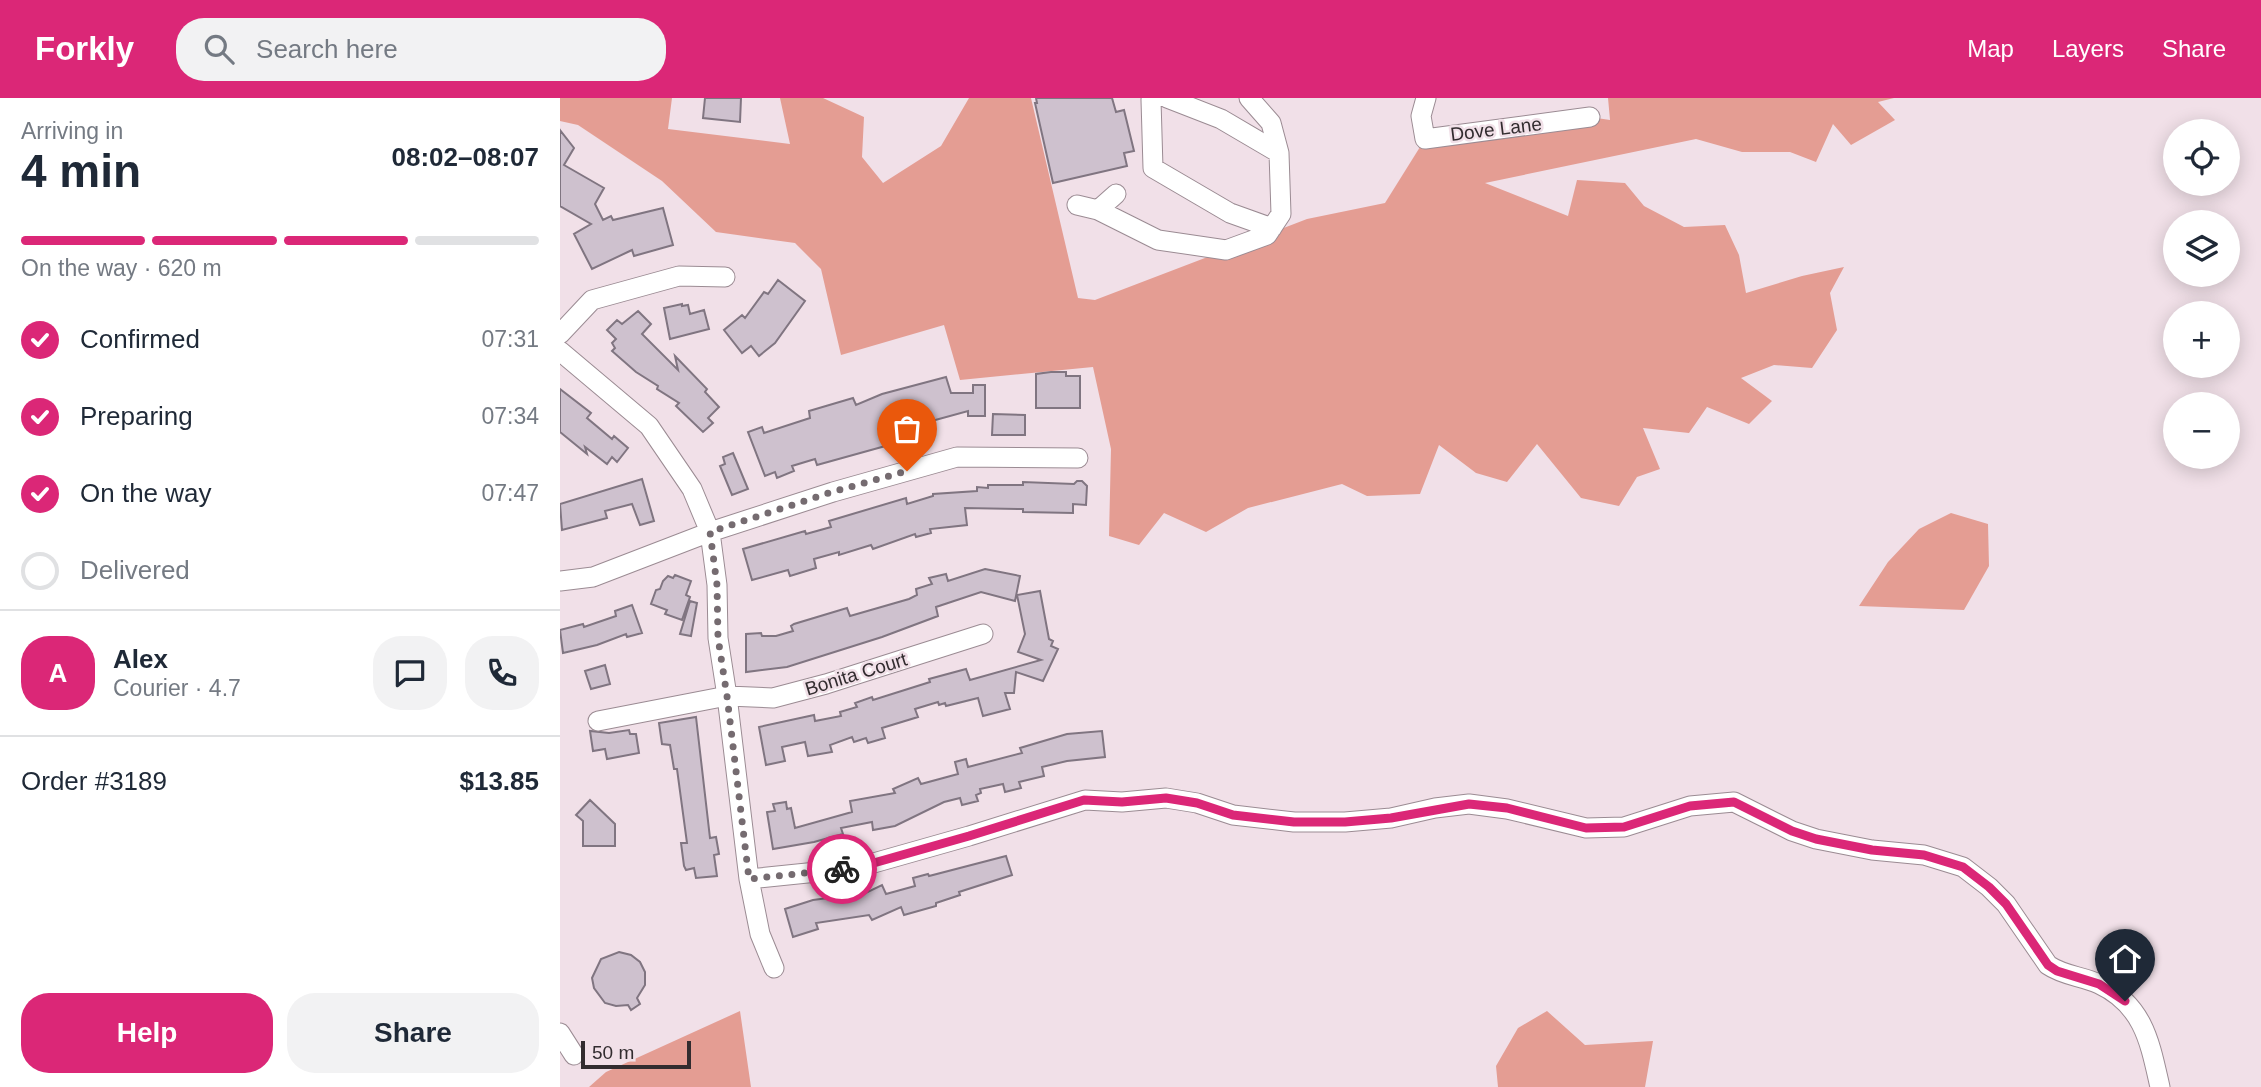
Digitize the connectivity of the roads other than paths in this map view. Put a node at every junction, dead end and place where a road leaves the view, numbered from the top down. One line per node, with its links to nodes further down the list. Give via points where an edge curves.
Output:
1 (1156, 98): 10 (street, via 1151,100 1153,168 1230,214)
2 (1167, 98): 6 (street, via 1221,119)
3 (1249, 98): 6 (street, via 1271,123)
4 (1424, 107): 5 (street, Dove Lane, via 1425,139)
5 (1590, 117)
6 (1279, 153): 10 (street, via 1281,214)
7 (1116, 194): 9 (street)
8 (1077, 205): 9 (street)
9 (1098, 210): 10 (street, via 1158,240 1226,250 1268,235)
10 (1272, 228)
11 (725, 277): 12 (street, via 679,276 592,300)
12 (560, 334)
13 (560, 351): 15 (street, via 649,426 692,489)
14 (1078, 458): 15 (street, via 957,457)
15 (710, 532): 16 (street, via 593,576); 18 (street)
16 (560, 581)
17 (983, 634): 18 (street, Bonita Court, via 773,698)
18 (727, 696): 19 (street, Bonita Court); 20 (street)
19 (598, 721)
20 (749, 879): 21 (street); 24 (street, via 856,868 1084,800 1166,798 1233,815 1294,822 1391,818 1469,804 1507,808 1586,828 1624,827 1690,806 1734,802 1816,839 1924,855 1963,867 2006,904 2048,965 2099,984 2125,1001 2143,1024)
21 (774, 968)
22 (560, 1033): 23 (street)
23 (574, 1055)
24 (2160, 1087)

